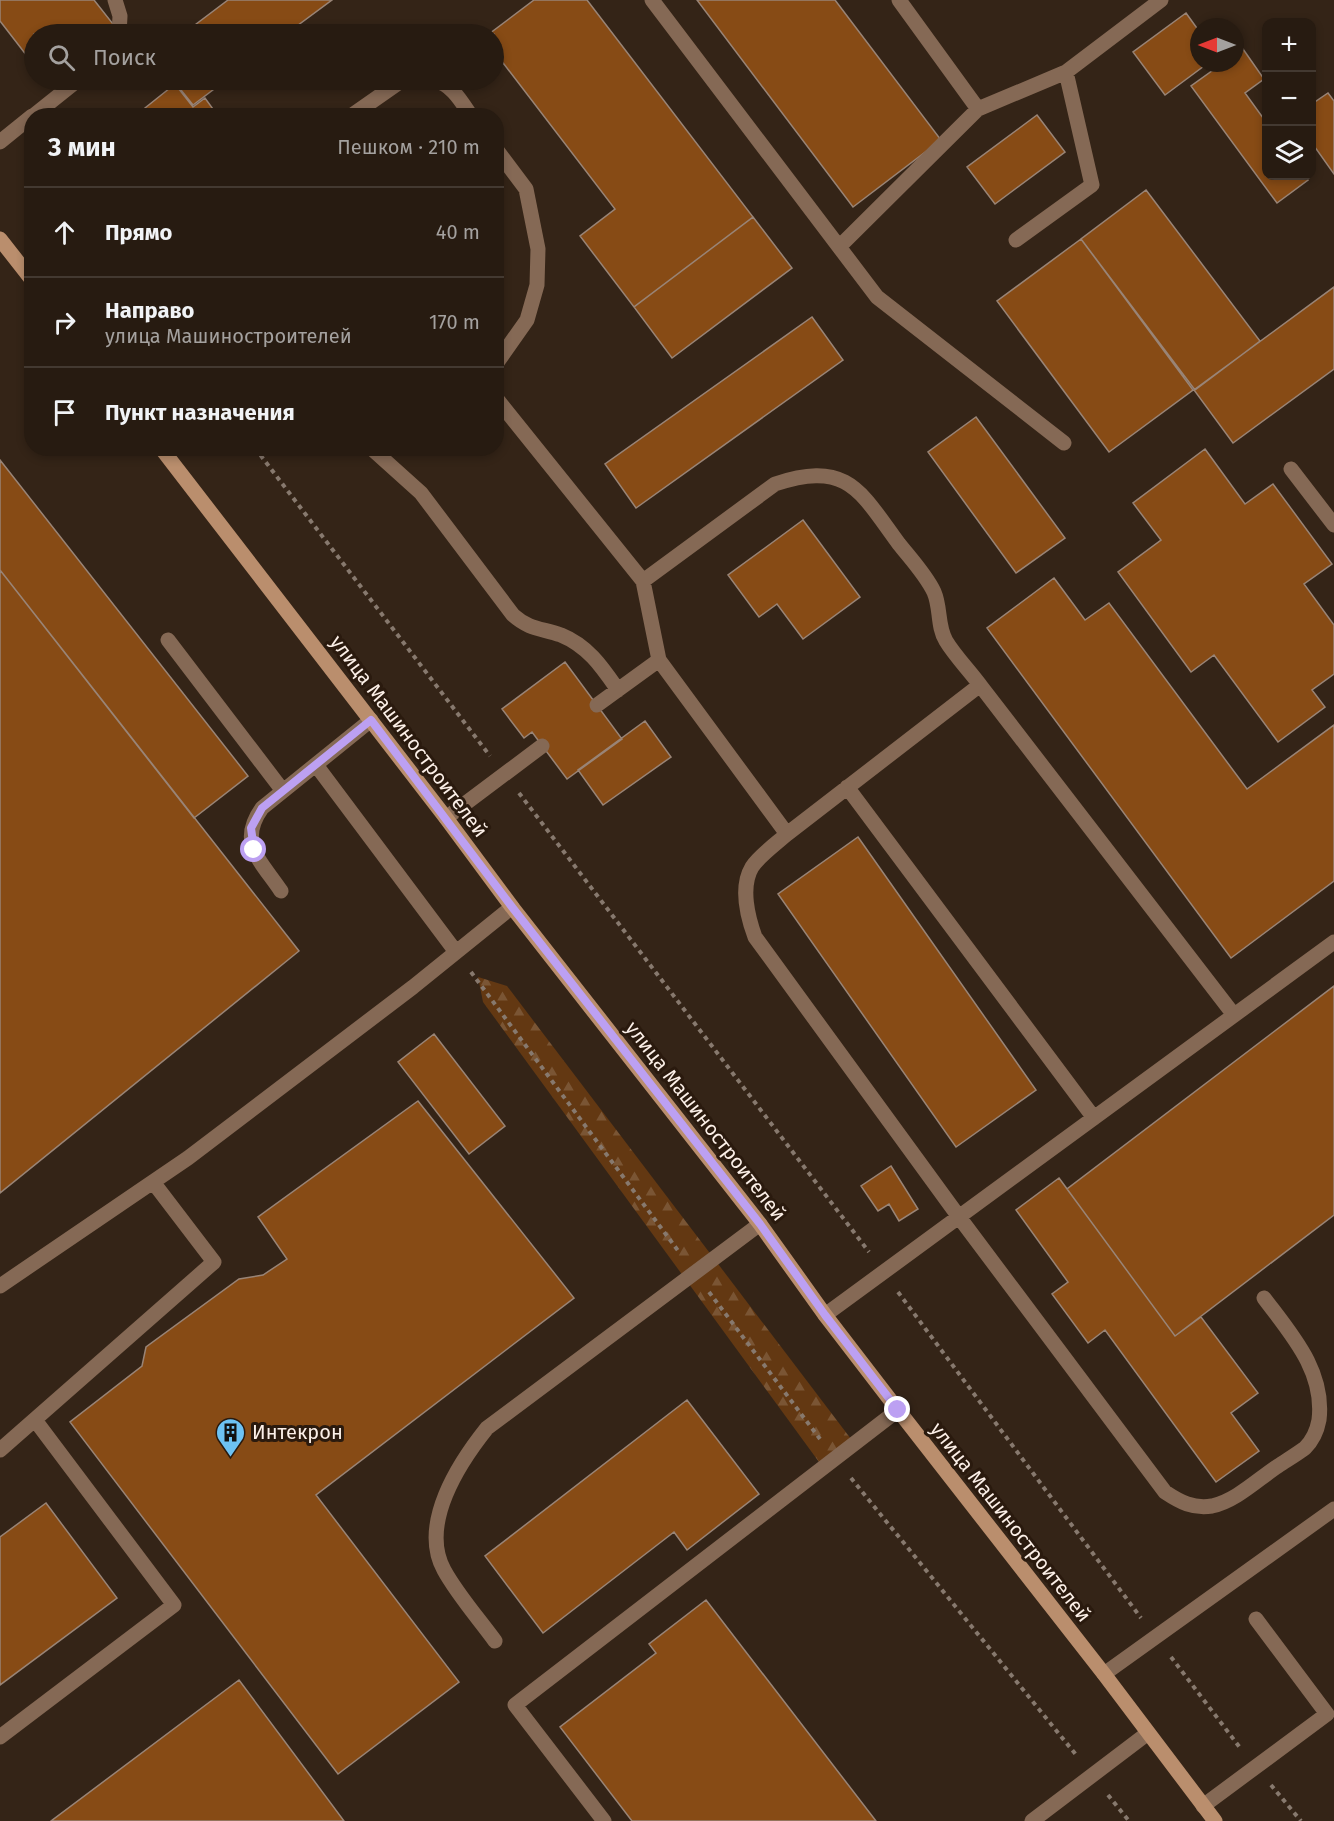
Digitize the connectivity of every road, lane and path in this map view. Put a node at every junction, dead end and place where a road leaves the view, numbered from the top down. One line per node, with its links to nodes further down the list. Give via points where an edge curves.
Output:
1 (115, 0): 5 (lane)
2 (652, 0): 19 (lane)
3 (899, 0): 13 (lane)
4 (1161, 0): 6 (lane)
5 (120, 24)
6 (1066, 72): 13 (lane); 18 (lane, via 1092,185)
7 (65, 90): 10 (lane)
8 (387, 90): 11 (lane)
9 (452, 90): 12 (lane)
10 (42, 108)
11 (362, 108)
12 (465, 108)
13 (978, 109): 19 (lane)
14 (24, 122): 15 (lane)
15 (0, 142)
16 (504, 160): 21 (lane, via 526,189 538,249 537,285 527,320)
17 (0, 239): 20 (main road)
18 (1016, 240)
19 (839, 247): 23 (lane, via 877,297)
20 (24, 270)
21 (504, 353)
22 (504, 408): 29 (lane)
23 (1064, 443)
24 (167, 456): 35 (main road, улица Машиностроителей)
25 (261, 456): 38 (path)
26 (380, 456): 33 (lane, via 421,492 513,615 523,624 576,643 593,656)
27 (1291, 469): 28 (lane)
28 (1334, 525)
29 (643, 581): 31 (lane); 32 (lane, via 775,484 798,476 823,475 843,481 862,494 933,589 946,641)
30 (168, 640): 40 (lane)
31 (659, 660): 33 (lane); 42 (lane)
32 (980, 685): 39 (lane); 47 (lane)
33 (618, 690): 34 (lane)
34 (597, 705)
35 (371, 720): 37 (lane); 41 (main road, улица Машиностроителей)
36 (542, 746): 38 (lane)
37 (316, 765): 40 (lane); 46 (lane)
38 (504, 774): 41 (lane); 52 (path)
39 (848, 787): 42 (lane); 48 (lane)
40 (283, 791): 43 (lane, via 262,808 251,828 254,850)
41 (446, 818): 44 (main road, улица Машиностроителей)
42 (787, 834): 50 (lane, via 752,868 746,891 747,917 755,937)
43 (281, 891)
44 (512, 907): 46 (lane); 51 (main road, улица Машиностроителей)
45 (1334, 942): 47 (lane)
46 (456, 952): 49 (lane); 53 (path)
47 (1234, 1015): 48 (lane)
48 (1094, 1118): 50 (lane)
49 (153, 1182): 54 (lane); 58 (lane, via 214,1262)
50 (959, 1217): 52 (lane); 55 (lane, via 1165,1492 1195,1506 1228,1500 1305,1447 1316,1433 1316,1380 1302,1349)
51 (760, 1224): 53 (lane); 56 (main road, улица Машиностроителей)
52 (884, 1272): 56 (lane); 63 (path)
53 (695, 1273): 60 (path); 64 (lane, via 487,1428 447,1490 437,1521 437,1548 443,1569)
54 (0, 1286)
55 (1264, 1298)
56 (825, 1315): 57 (main road, улица Машиностроителей)
57 (898, 1410): 60 (lane); 65 (main road, улица Машиностроителей)
58 (35, 1420): 59 (lane); 67 (lane, via 174,1605)
59 (0, 1450)
60 (835, 1458): 69 (path); 71 (lane, via 514,1705)
61 (1334, 1509): 63 (lane)
62 (1256, 1619): 68 (lane, via 1327,1714)
63 (1155, 1637): 65 (lane); 68 (path)
64 (495, 1641)
65 (1104, 1674): 66 (main road, улица Машиностроителей)
66 (1148, 1733): 69 (lane); 70 (main road, улица Машиностроителей)
67 (0, 1737)
68 (1256, 1767): 70 (lane); 75 (path)
69 (1093, 1775): 72 (lane); 73 (path)
70 (1203, 1806): 74 (main road, улица Машиностроителей)
71 (604, 1821)
72 (1032, 1821)
73 (1129, 1821)
74 (1215, 1821)
75 (1301, 1821)

